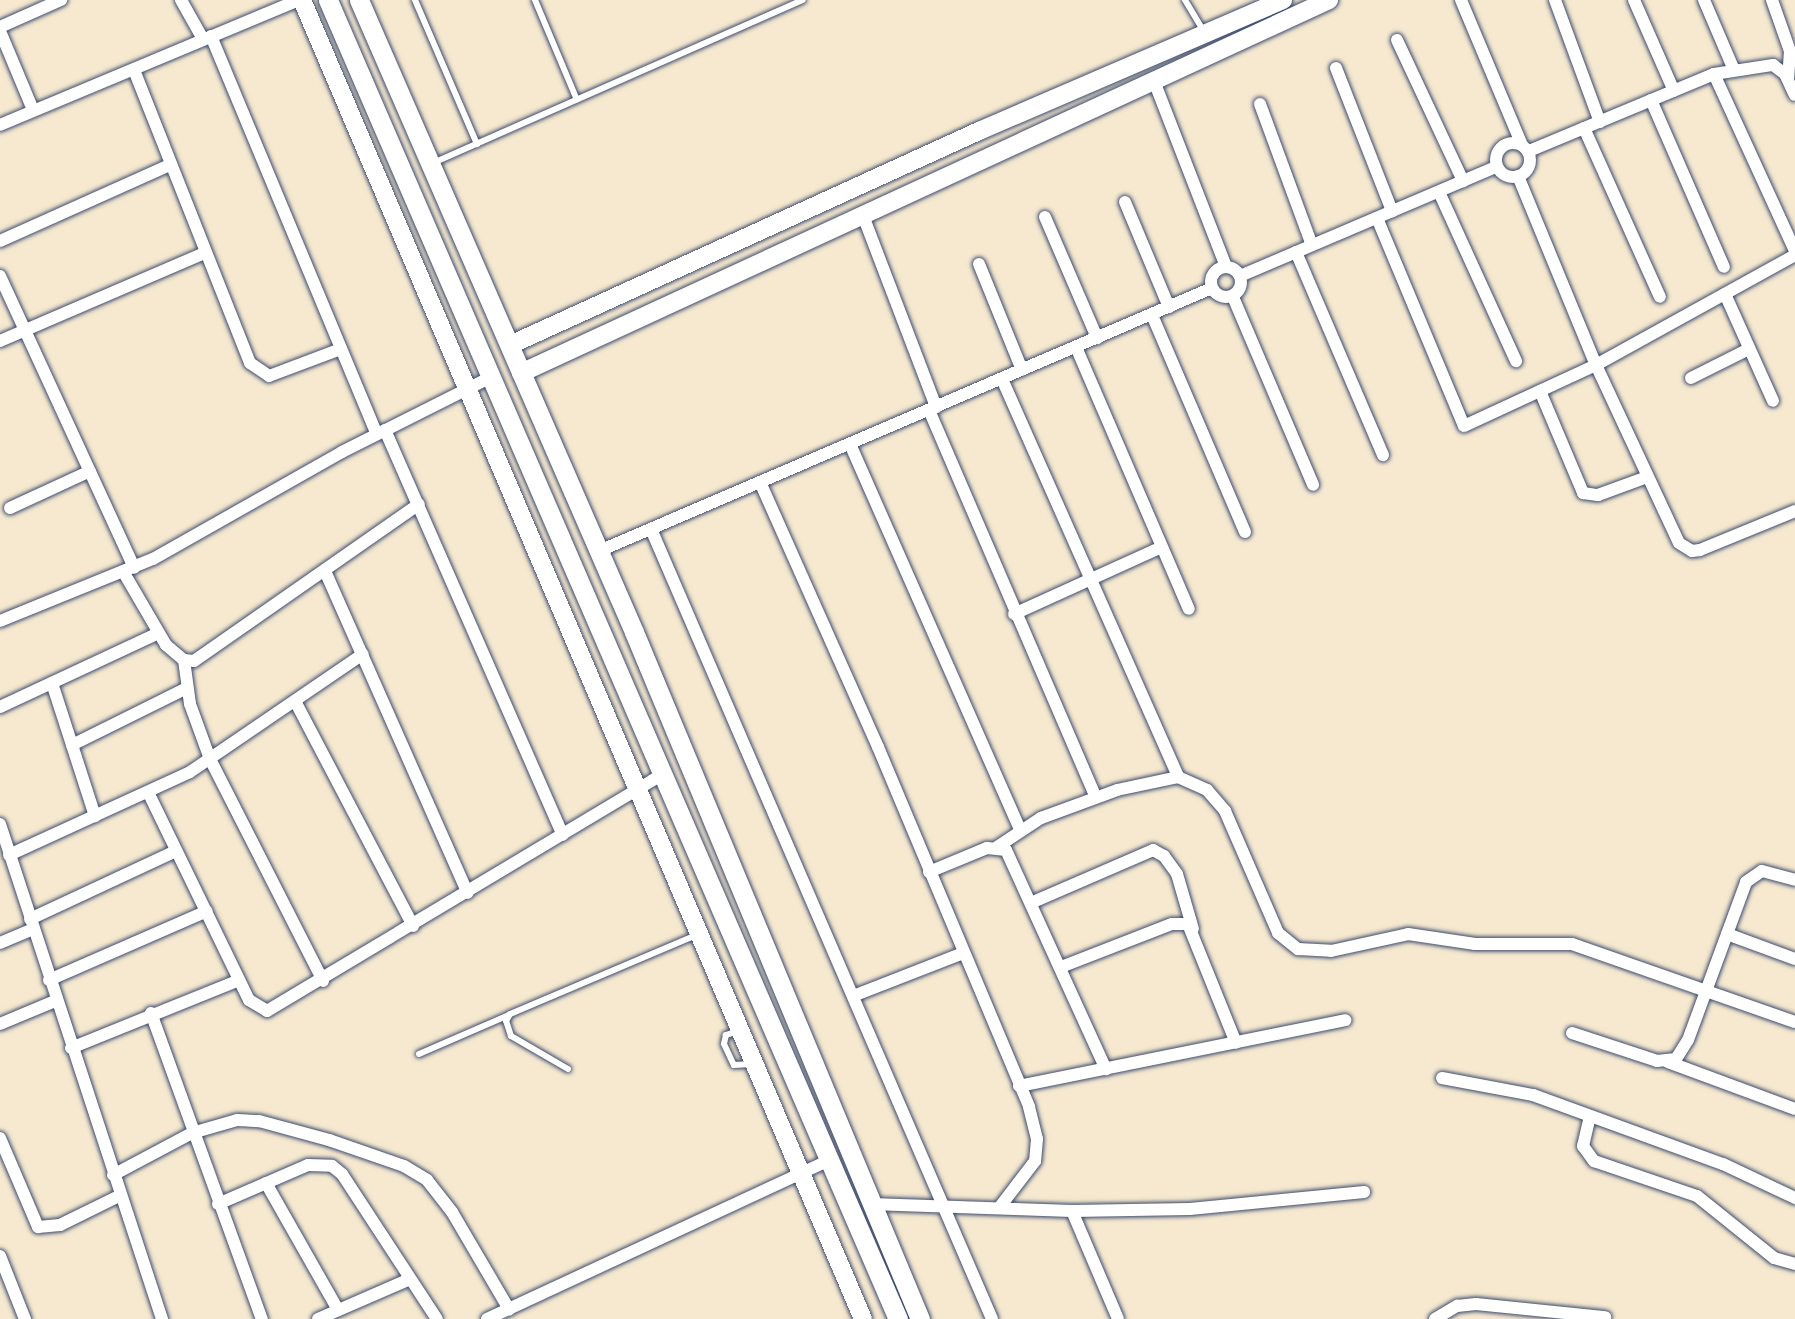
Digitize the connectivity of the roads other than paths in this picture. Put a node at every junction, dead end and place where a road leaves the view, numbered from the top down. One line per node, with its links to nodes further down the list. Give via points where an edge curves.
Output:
1 (61, 0): 18 (street)
2 (181, 0): 20 (street)
3 (300, 0): 20 (street); 79 (street)
4 (328, 0): 76 (main road)
5 (359, 0): 39 (main road)
6 (415, 0): 37 (lane)
7 (535, 0): 30 (lane)
8 (803, 0): 30 (lane)
9 (1185, 0): 19 (lane)
10 (1283, 0): 19 (street)
11 (1329, 0): 17 (street)
12 (1461, 0): 38 (street)
13 (1555, 0): 34 (street)
14 (1634, 0): 28 (street)
15 (1704, 0): 24 (street)
16 (1772, 0): 25 (street)
17 (1304, 5): 27 (street)
18 (0, 29): 33 (street)
19 (1205, 33): 72 (street)
20 (207, 38): 23 (street); 70 (street)
21 (1397, 40): 43 (street)
22 (1336, 68): 46 (street)
23 (134, 69): 33 (street); 40 (street)
24 (1734, 70): 25 (street, via 1773,65); 26 (street)
25 (1791, 70): 29 (street)
26 (1714, 74): 28 (street); 54 (street)
27 (1154, 81): 47 (street); 56 (street)
28 (1674, 90): 31 (street)
29 (1795, 95)
30 (577, 100): 37 (lane)
31 (1651, 100): 34 (street); 57 (street)
32 (1260, 104): 51 (street)
33 (33, 110): 35 (street)
34 (1600, 122): 36 (street)
35 (0, 125)
36 (1584, 128): 38 (street); 63 (street)
37 (477, 144): 39 (lane)
38 (1525, 148): 41 (street, via 1513,142 1503,146); 42 (street, via 1530,163)
39 (431, 164): 72 (main road)
40 (170, 165): 50 (street); 53 (street)
41 (1496, 167): 42 (street, via 1505,175); 43 (street)
42 (1518, 176): 74 (street)
43 (1463, 181): 44 (street)
44 (1439, 192): 46 (street); 73 (street)
45 (1125, 202): 64 (street)
46 (1392, 211): 49 (street)
47 (862, 213): 72 (street); 82 (street)
48 (1045, 217): 67 (street)
49 (1377, 218): 51 (street); 80 (street, via 1464,426)
50 (0, 241)
51 (1312, 245): 52 (street)
52 (1296, 252): 59 (street); 85 (street)
53 (204, 253): 66 (street); 70 (street, via 241,345 259,373 282,373)
54 (1795, 253): 61 (street)
55 (979, 264): 75 (street)
56 (1226, 267): 59 (street); 60 (street, via 1213,273)
57 (1724, 267)
58 (0, 276): 66 (street)
59 (1240, 276): 62 (street, via 1241,288)
60 (1212, 288): 62 (street, via 1220,296); 64 (street)
61 (1725, 294): 71 (street); 74 (street)
62 (1233, 297): 89 (street)
63 (1660, 297)
64 (1169, 307): 65 (street)
65 (1152, 315): 67 (street); 94 (street)
66 (25, 330): 68 (street); 86 (street)
67 (1097, 338): 69 (street)
68 (0, 341)
69 (1076, 347): 75 (street); 95 (street)
70 (341, 349): 83 (street)
71 (1749, 349): 77 (street); 81 (street)
72 (515, 359): 76 (main road); 96 (main road)
73 (1516, 361)
74 (1596, 365): 80 (street); 87 (street)
75 (1022, 370): 78 (street)
76 (491, 372): 79 (street); 112 (main road)
77 (1691, 378)
78 (1002, 379): 82 (street); 99 (street)
79 (464, 390): 83 (street); 114 (street)
80 (1540, 391): 87 (street, via 1583,493 1598,495)
81 (1773, 401)
82 (933, 408): 84 (street); 101 (street)
83 (381, 432): 90 (street); 97 (street)
84 (850, 444): 88 (street); 119 (street)
85 (1383, 455)
86 (90, 471): 91 (street); 97 (street)
87 (1647, 477): 92 (street, via 1679,543 1692,551)
88 (760, 482): 93 (street); 124 (street)
89 (1313, 485)
90 (419, 504): 98 (street); 120 (street)
91 (10, 508)
92 (1795, 511)
93 (651, 529): 96 (street); 142 (street)
94 (1245, 532)
95 (1163, 547): 99 (street); 100 (street)
96 (598, 551): 170 (main road)
97 (129, 570): 102 (street); 103 (street)
98 (325, 571): 104 (street); 105 (street, via 205,655)
99 (1088, 580): 101 (street); 113 (street)
100 (1189, 609)
101 (1014, 614): 116 (street)
102 (0, 621)
103 (159, 633): 105 (street); 106 (street)
104 (363, 654): 108 (street); 126 (street)
105 (184, 660): 107 (street)
106 (52, 683): 109 (street); 110 (street)
107 (187, 688): 110 (street); 111 (street)
108 (295, 701): 111 (street); 130 (street)
109 (0, 707)
110 (72, 746): 117 (street)
111 (210, 759): 115 (street); 140 (street)
112 (664, 774): 114 (street); 162 (main road)
113 (1178, 777): 116 (street); 141 (street, via 1207,790 1225,811 1278,933 1298,949 1331,951 1408,934 1475,944 1554,942)
114 (637, 790): 120 (street); 132 (street)
115 (148, 792): 117 (street); 122 (street)
116 (1096, 797): 119 (street)
117 (95, 816): 123 (street)
118 (0, 824): 123 (street)
119 (1020, 829): 121 (street)
120 (564, 835): 126 (street)
121 (996, 847): 124 (street); 127 (street, via 1013,858)
122 (176, 851): 128 (street); 129 (street)
123 (9, 855): 129 (street)
124 (929, 873): 135 (street)
125 (1795, 880): 133 (street, via 1774,873 1754,874 1742,890)
126 (468, 893): 130 (street)
127 (1033, 902): 131 (street, via 1153,850 1164,856 1177,874); 137 (street)
128 (207, 911): 138 (street); 139 (street)
129 (32, 924): 134 (street); 138 (street)
130 (413, 926): 140 (street)
131 (1193, 930): 137 (street, via 1188,924 1172,924); 150 (street)
132 (698, 934): 145 (lane); 163 (street)
133 (1727, 934): 136 (street); 141 (street)
134 (0, 943)
135 (961, 954): 142 (street); 157 (street)
136 (1795, 958)
137 (1061, 967): 155 (street)
138 (49, 980): 143 (street)
139 (239, 980): 140 (street, via 249,1000 267,1011); 144 (street)
140 (323, 981)
141 (1707, 989): 147 (street); 153 (street, via 1683,1052)
142 (853, 996): 171 (street)
143 (55, 1001): 148 (street); 151 (street)
144 (151, 1013): 151 (street); 160 (street)
145 (510, 1014): 152 (lane); 154 (lane, via 506,1021 511,1036)
146 (1345, 1020): 150 (street)
147 (1795, 1022)
148 (0, 1024)
149 (1572, 1033): 153 (street)
150 (1236, 1042): 155 (street)
151 (71, 1048): 164 (street)
152 (419, 1054)
153 (1668, 1062): 158 (street)
154 (568, 1069)
155 (1106, 1069): 157 (street)
156 (1442, 1078): 159 (street, via 1533,1095)
157 (1019, 1086): 172 (street, via 1037,1139 1035,1161)
158 (1795, 1109)
159 (1590, 1116): 168 (street, via 1723,1164); 175 (street, via 1583,1146 1594,1161 1697,1196 1774,1258)
160 (192, 1133): 164 (street); 169 (street); 177 (street, via 216,1124 259,1121 410,1169 427,1180 452,1212)
161 (0, 1138): 167 (street, via 38,1227 60,1225)
162 (830, 1160): 163 (street); 188 (main road)
163 (799, 1174): 177 (street); 187 (street)
164 (113, 1175): 167 (street)
165 (266, 1183): 169 (street); 176 (street, via 308,1166 332,1166 342,1174); 178 (street)
166 (1364, 1192): 173 (street, via 1190,1209)
167 (119, 1196): 182 (street)
168 (1795, 1198)
169 (218, 1204): 183 (street)
170 (871, 1204): 171 (street); 189 (main road)
171 (943, 1206): 172 (street); 190 (street)
172 (999, 1208): 173 (street)
173 (1072, 1211): 191 (street)
174 (0, 1256): 181 (street)
175 (1795, 1264)
176 (410, 1279): 178 (street); 185 (street)
177 (509, 1309): 186 (street)
178 (338, 1310): 184 (street)
179 (1549, 1315): 180 (street); 192 (street, via 1476,1304 1457,1306)
180 (1605, 1317)
181 (25, 1319)
182 (162, 1319)
183 (261, 1319)
184 (318, 1319)
185 (437, 1319)
186 (487, 1319)
187 (863, 1319)
188 (898, 1319)
189 (920, 1319)
190 (992, 1319)
191 (1118, 1319)
192 (1435, 1319)

